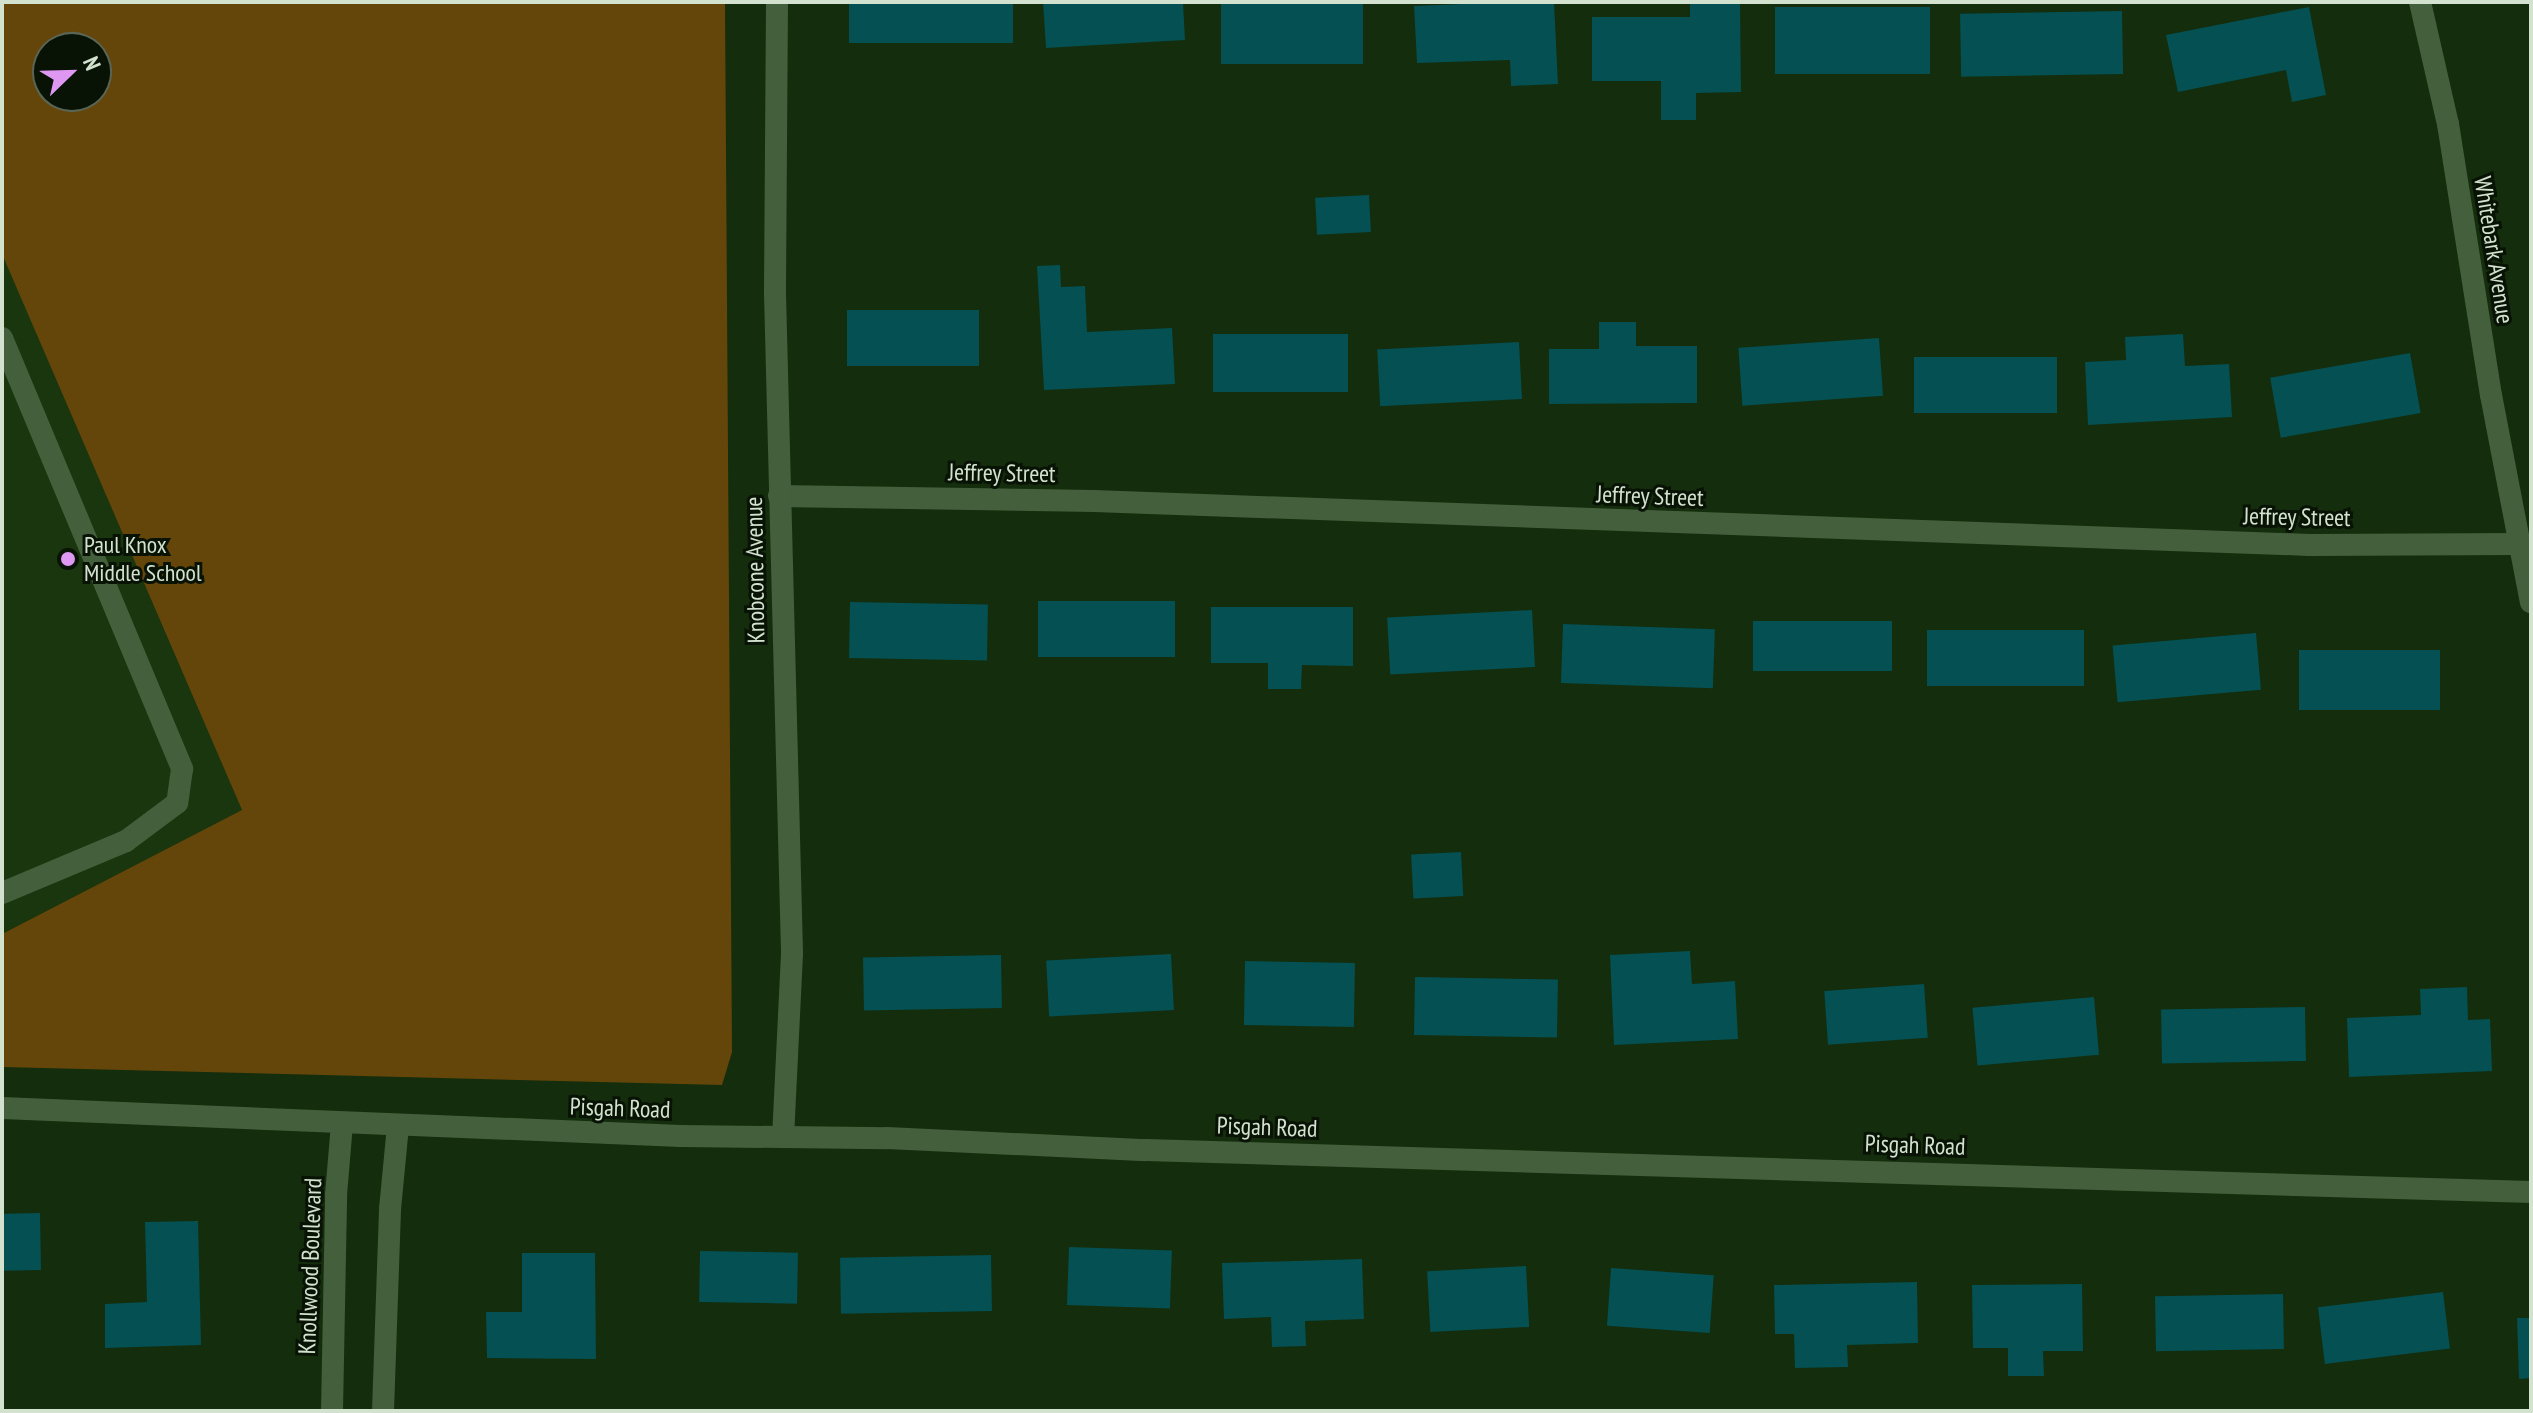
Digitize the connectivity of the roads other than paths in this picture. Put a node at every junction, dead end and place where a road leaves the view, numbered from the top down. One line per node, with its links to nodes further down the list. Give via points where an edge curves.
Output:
1 (777, 2): 4 (street, Knobcone Avenue)
2 (2420, 2): 5 (street, Whitebark Avenue, via 2448,124)
3 (2, 338): 7 (street, via 182,769 177,803 126,841)
4 (779, 496): 5 (street, Jeffrey Street, via 1094,501 2293,544); 11 (street, Knobcone Avenue, via 792,954)
5 (2520, 544): 6 (street, Whitebark Avenue)
6 (2531, 602)
7 (2, 893)
8 (2, 1108): 9 (street, Pisgah Road)
9 (342, 1123): 10 (street, Pisgah Road); 13 (street, Knollwood Boulevard)
10 (398, 1126): 11 (street, Pisgah Road); 14 (street)
11 (783, 1137): 12 (street, Pisgah Road)
12 (2531, 1192)
13 (332, 1411)
14 (383, 1411)

